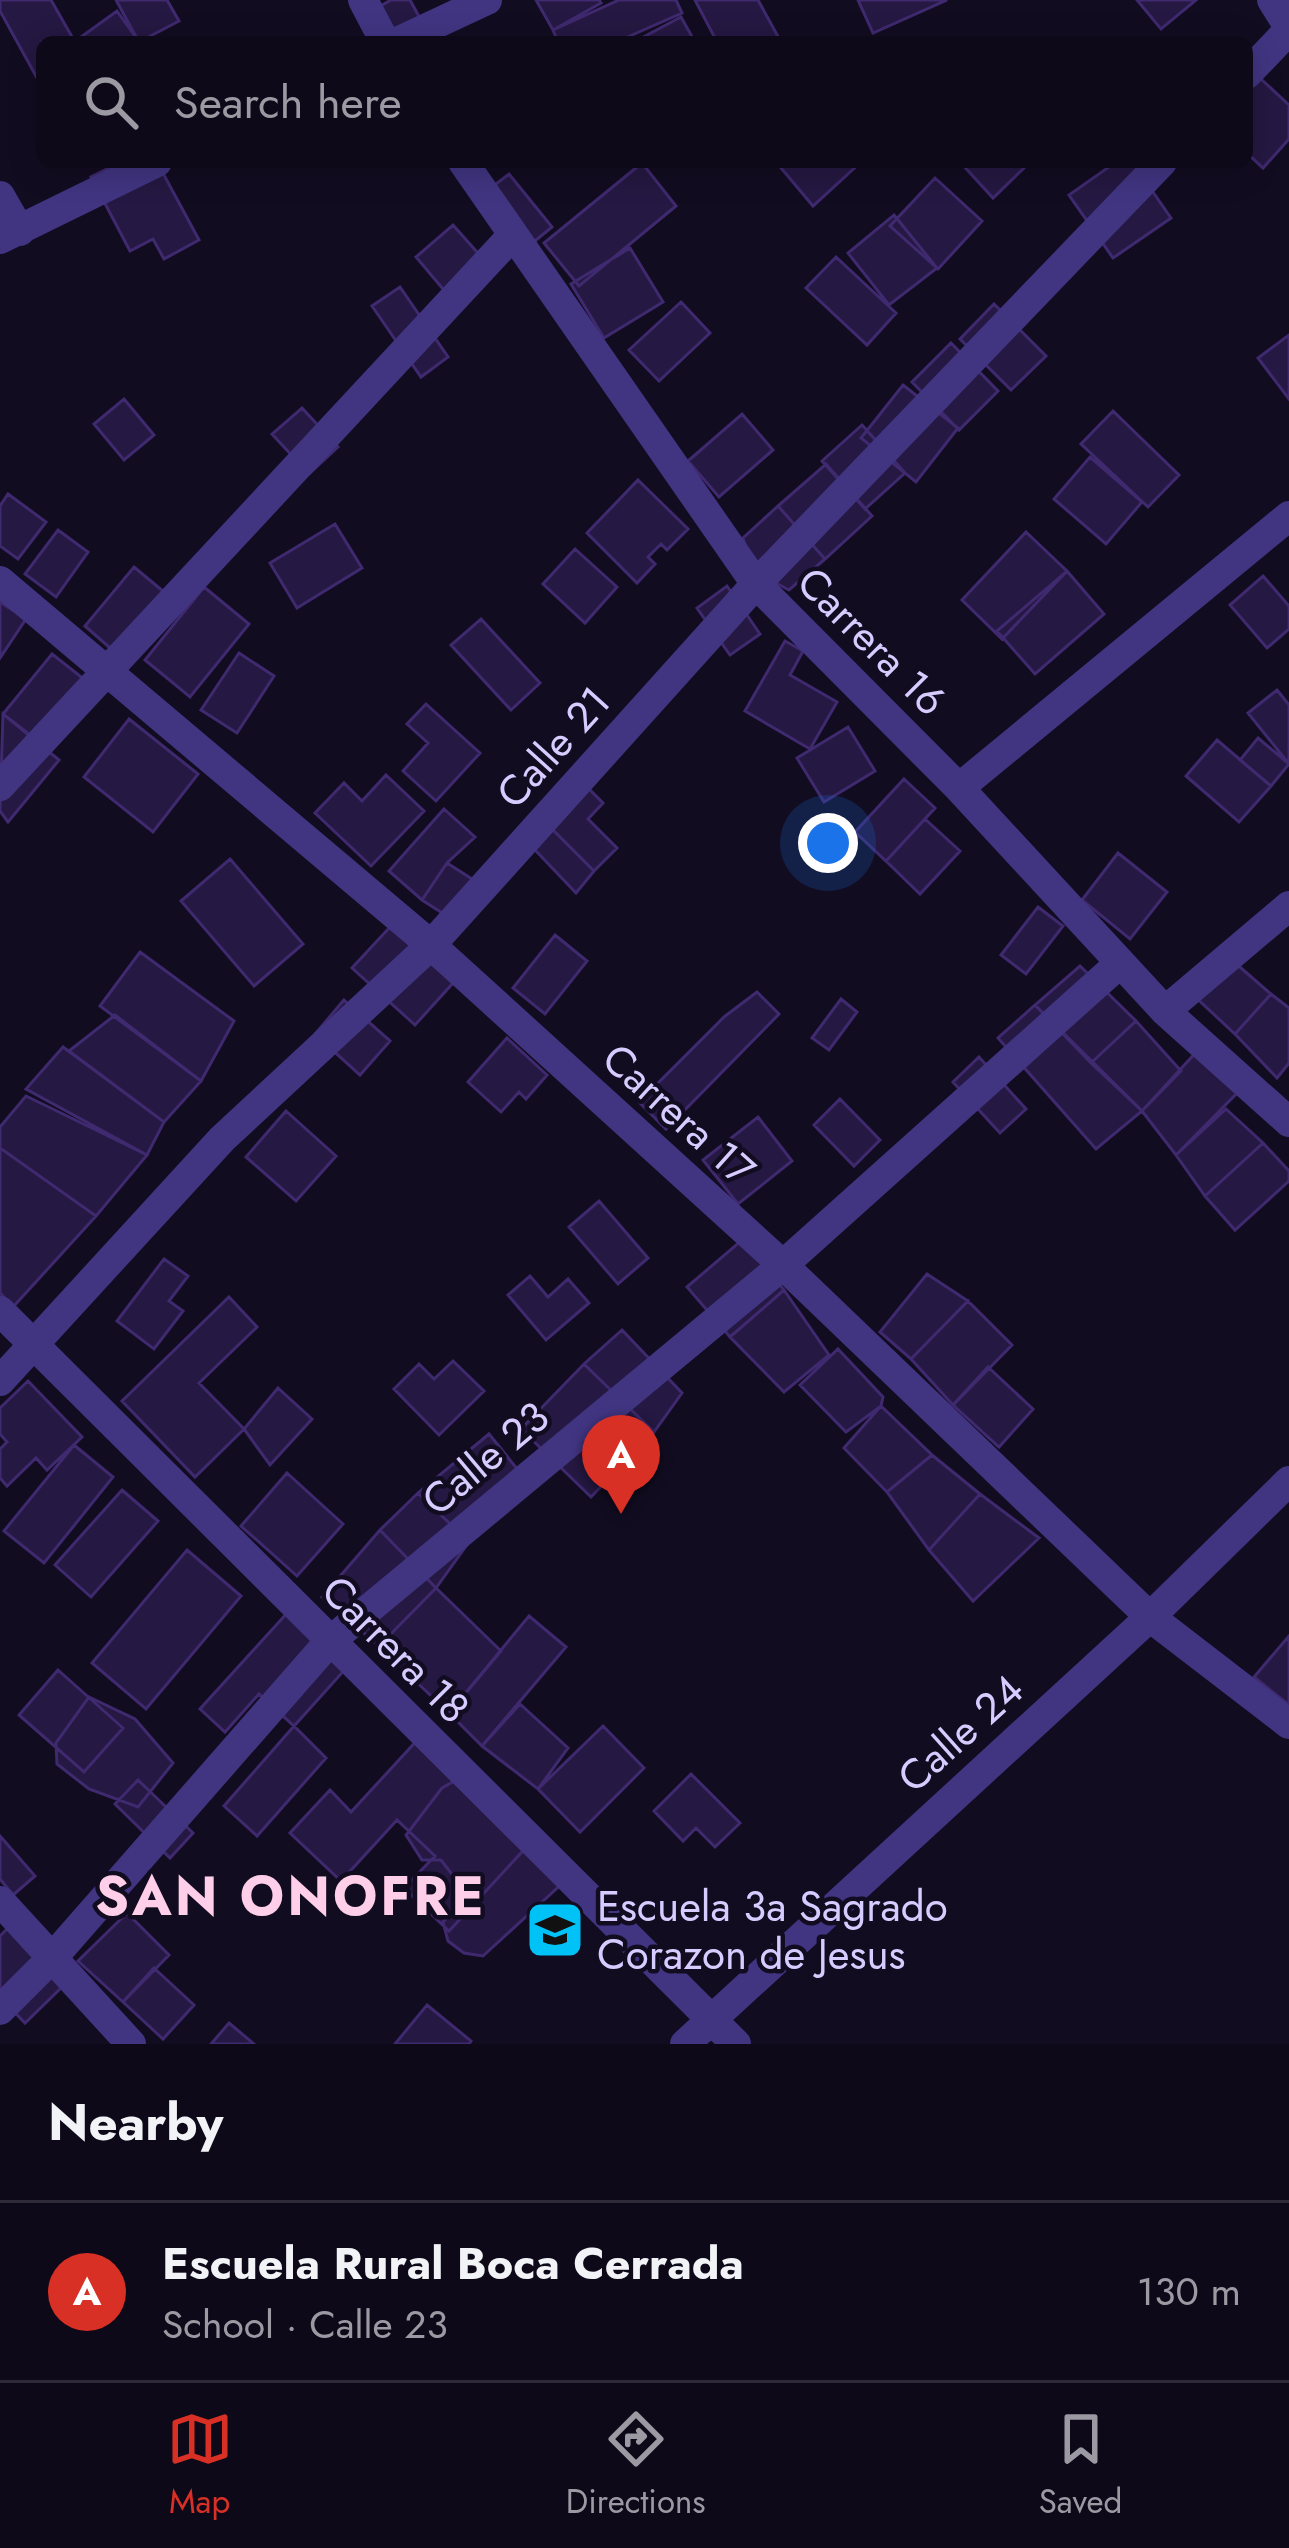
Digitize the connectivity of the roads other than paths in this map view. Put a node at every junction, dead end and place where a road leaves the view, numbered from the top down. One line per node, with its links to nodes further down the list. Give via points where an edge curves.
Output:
1 (363, 0): 5 (street)
2 (487, 0): 6 (street)
3 (1272, 0): 4 (street)
4 (1289, 28): 7 (street)
5 (383, 36)
6 (410, 36)
7 (1253, 67)
8 (145, 168): 12 (street)
9 (467, 168): 13 (street, Carrera 16)
10 (1156, 168): 16 (street, Calle 21)
11 (0, 196): 12 (street)
12 (10, 235)
13 (511, 237): 16 (street, Carrera 16); 17 (street)
14 (1289, 517): 19 (street)
15 (0, 581): 17 (street, Carrera 17)
16 (756, 584): 19 (street, Carrera 16); 21 (street, Calle 21)
17 (106, 671): 18 (street); 21 (street, Carrera 17)
18 (0, 787)
19 (959, 788): 22 (street, Carrera 16)
20 (1289, 906): 23 (street)
21 (430, 945): 25 (street, Carrera 17); 27 (street, Calle 21, via 222,1139)
22 (1119, 964): 23 (street, Carrera 16); 25 (street, Calle 23)
23 (1165, 1011): 24 (street, Carrera 16)
24 (1289, 1122)
25 (783, 1265): 30 (street, Carrera 17); 31 (street, Calle 23)
26 (0, 1311): 27 (street, Carrera 18)
27 (36, 1346): 28 (street, Calle 21); 31 (street, Carrera 18)
28 (0, 1381)
29 (1289, 1481): 30 (street, Calle 24)
30 (1150, 1617): 32 (street, Carrera 17); 36 (street, Calle 24)
31 (329, 1642): 34 (street, Calle 23); 36 (street, Carrera 18)
32 (1289, 1724)
33 (0, 1900): 34 (street)
34 (54, 1956): 35 (street, Calle 23); 37 (street)
35 (0, 2010)
36 (709, 2020): 38 (street, Calle 24); 39 (street, Carrera 18)
37 (131, 2044)
38 (685, 2044)
39 (736, 2044)

